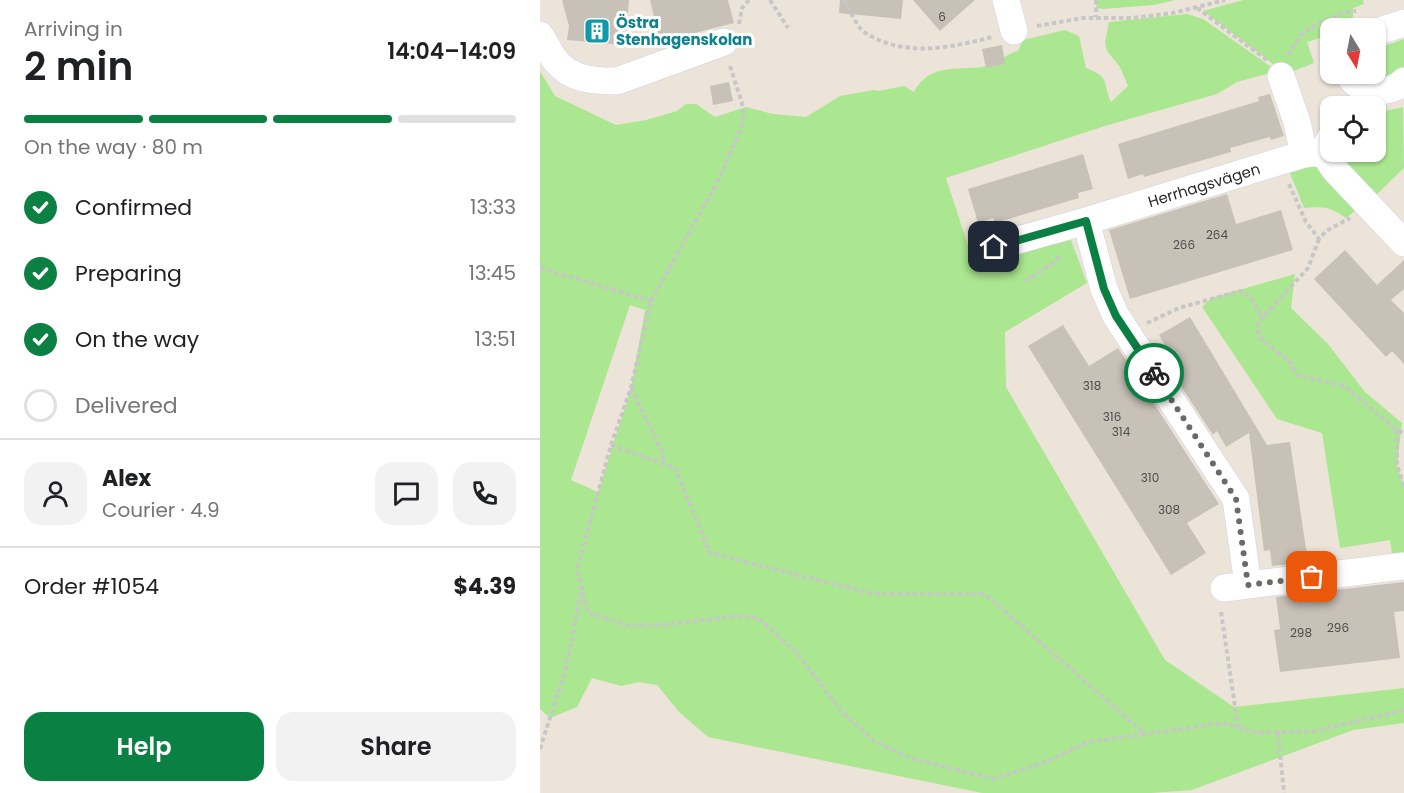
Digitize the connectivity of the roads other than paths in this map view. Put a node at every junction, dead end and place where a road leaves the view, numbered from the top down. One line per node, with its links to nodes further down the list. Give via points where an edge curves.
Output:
1 (1006, 0): 4 (street)
2 (1404, 23): 3 (street)
3 (1386, 29)
4 (1014, 30)
5 (540, 35): 6 (street, via 556,60 575,77 598,81 617,81)
6 (724, 42)
7 (1281, 76): 10 (street, via 1298,122)
8 (1402, 86): 9 (street, via 1378,91)
9 (1352, 89)
10 (1319, 148): 11 (street, Herrhagsvägen); 12 (street)
11 (1086, 221): 13 (street, Herrhagsvägen); 14 (street, via 1104,289 1116,316 1236,499 1236,587)
12 (1404, 243)
13 (994, 247)
14 (1404, 566)

